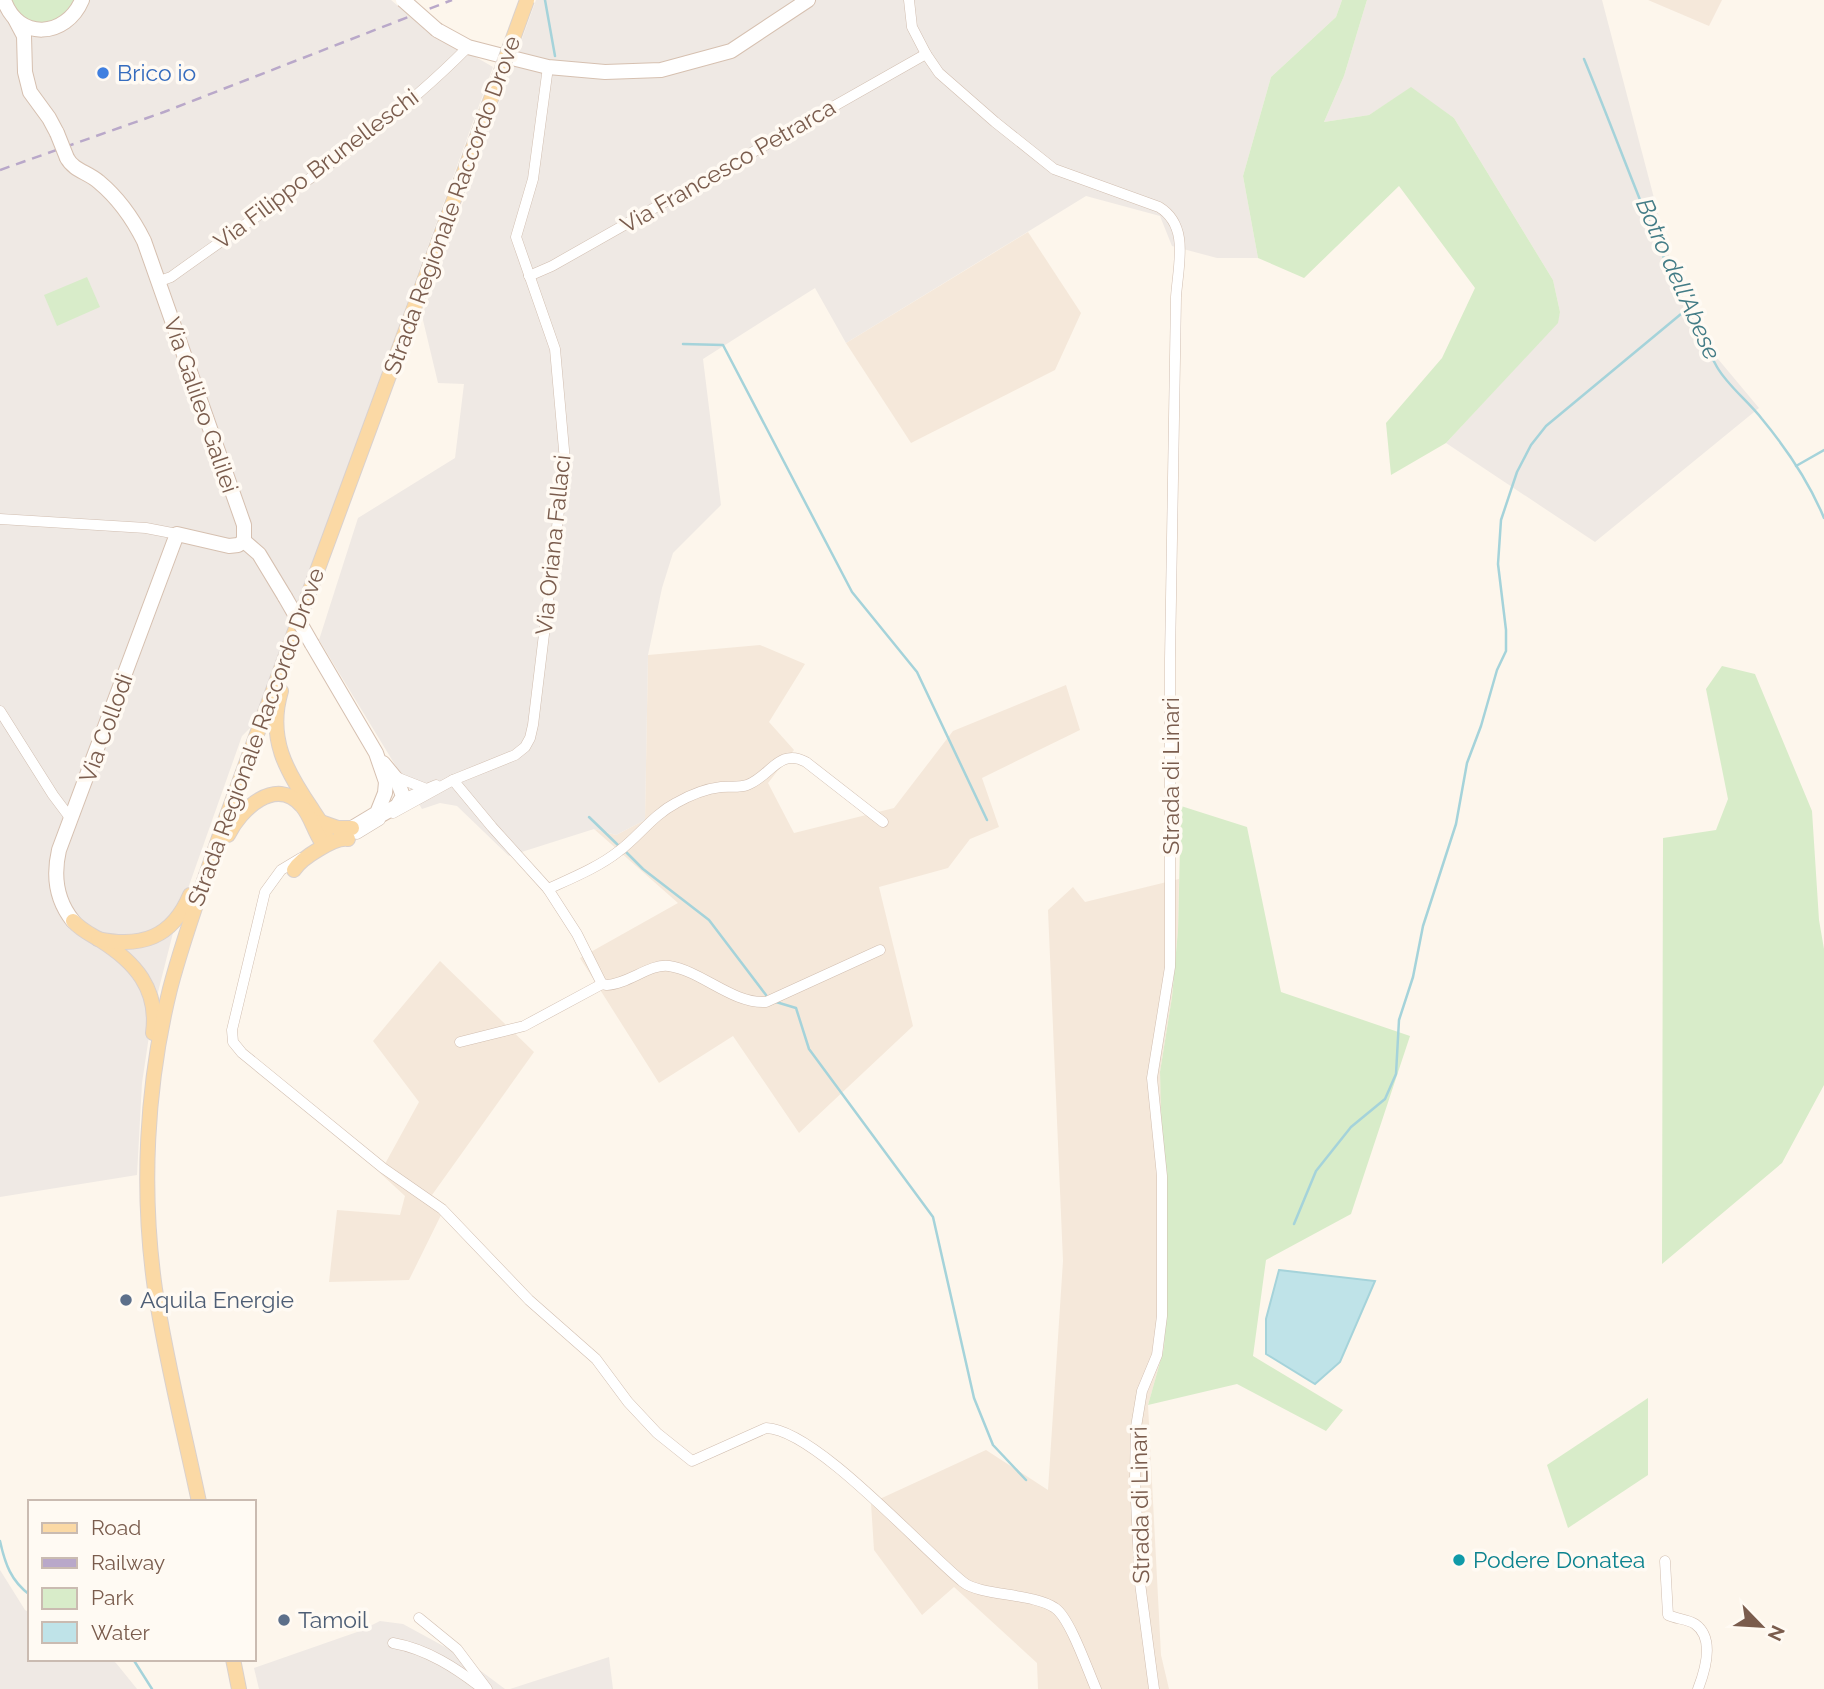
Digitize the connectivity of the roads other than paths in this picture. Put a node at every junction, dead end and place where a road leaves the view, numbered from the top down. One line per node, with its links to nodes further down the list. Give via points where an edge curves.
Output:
1 (82, 0): 7 (street, via 71,19)
2 (403, 0): 8 (street, bridge, via 437,30)
3 (527, 0): 19 (main road, Strada Regionale Raccordo Drove, bridge)
4 (808, 0): 13 (street, via 732,51 661,70)
5 (909, 0): 9 (street, Strada di Linari, via 912,27)
6 (7, 9): 7 (street, via 32,29); 12 (street, Via Galileo Galilei, via 24,36)
7 (51, 29): 12 (street, via 35,43)
8 (468, 47): 10 (street); 15 (street, Via Filippo Brunelleschi, via 341,154)
9 (926, 54): 14 (street, Via Francesco Petrarca); 49 (street, Strada di Linari, via 958,91 1054,169 1171,214 1180,243 1175,311 1170,967 1152,1078 1162,1176 1162,1316 1157,1355 1138,1415 1135,1479 1140,1583)
10 (499, 55)
11 (516, 59): 13 (street)
12 (24, 63): 15 (street, Via Galileo Galilei, bridge, via 30,92 57,133 67,158 72,166 100,182 128,215 144,241)
13 (548, 67): 14 (street, Via Oriana Fallaci, via 533,179 516,237)
14 (529, 276): 22 (street, Via Oriana Fallaci, via 555,349 565,461 533,725 525,747 515,755)
15 (158, 282): 18 (street, Via Galileo Galilei, via 244,525)
16 (0, 519): 17 (street)
17 (177, 534): 18 (street, via 229,545); 27 (street, Via Collodi)
18 (244, 541): 23 (street, bridge, via 257,551)
19 (315, 576): 21 (main road, Strada Regionale Raccordo Drove); 29 (main road, via 311,608 275,721 284,761)
20 (0, 711): 27 (street)
21 (258, 732): 35 (main road, via 241,757 191,894 177,919 144,941); 37 (main road, Strada Regionale Raccordo Drove)
22 (458, 778): 24 (street, Via Oriana Fallaci); 33 (street)
23 (391, 781): 24 (street); 25 (street, via 403,792); 26 (street)
24 (422, 793): 25 (street); 30 (street)
25 (402, 799): 26 (street); 30 (street)
26 (377, 813): 30 (street)
27 (71, 819): 34 (street, Via Collodi, via 56,875 61,901)
28 (883, 822): 33 (street, via 806,762 790,757 747,785 703,790 674,803 621,849)
29 (316, 824): 30 (main road); 31 (main road, via 326,832); 32 (main road); 37 (main road, via 301,804 285,796 265,797 245,809 228,835)
30 (352, 834): 31 (main road); 32 (street)
31 (326, 844): 32 (main road)
32 (298, 864): 48 (street, via 264,903 232,1030 233,1042 242,1053 372,1160 442,1209 529,1300 596,1359 656,1433 692,1461 766,1428 807,1443 965,1585 1056,1608)
33 (548, 889): 38 (street)
34 (73, 921): 35 (main road)
35 (98, 939): 40 (main road, via 135,967 152,998 154,1023 145,1096)
36 (880, 950): 38 (street, via 766,1002 667,965 612,985)
37 (172, 980): 40 (main road, Strada Regionale Raccordo Drove)
38 (602, 984): 39 (street, via 524,1026)
39 (460, 1042)
40 (149, 1124): 41 (main road, Strada Regionale Raccordo Drove, via 155,1289)
41 (199, 1500)
42 (1665, 1561): 50 (street, via 1668,1615 1694,1623 1705,1642 1707,1656)
43 (419, 1618): 47 (street, via 457,1649)
44 (393, 1643): 47 (street, via 418,1649)
45 (233, 1661): 46 (main road)
46 (239, 1689)
47 (485, 1689)
48 (1096, 1689)
49 (1154, 1689)
50 (1699, 1689)

